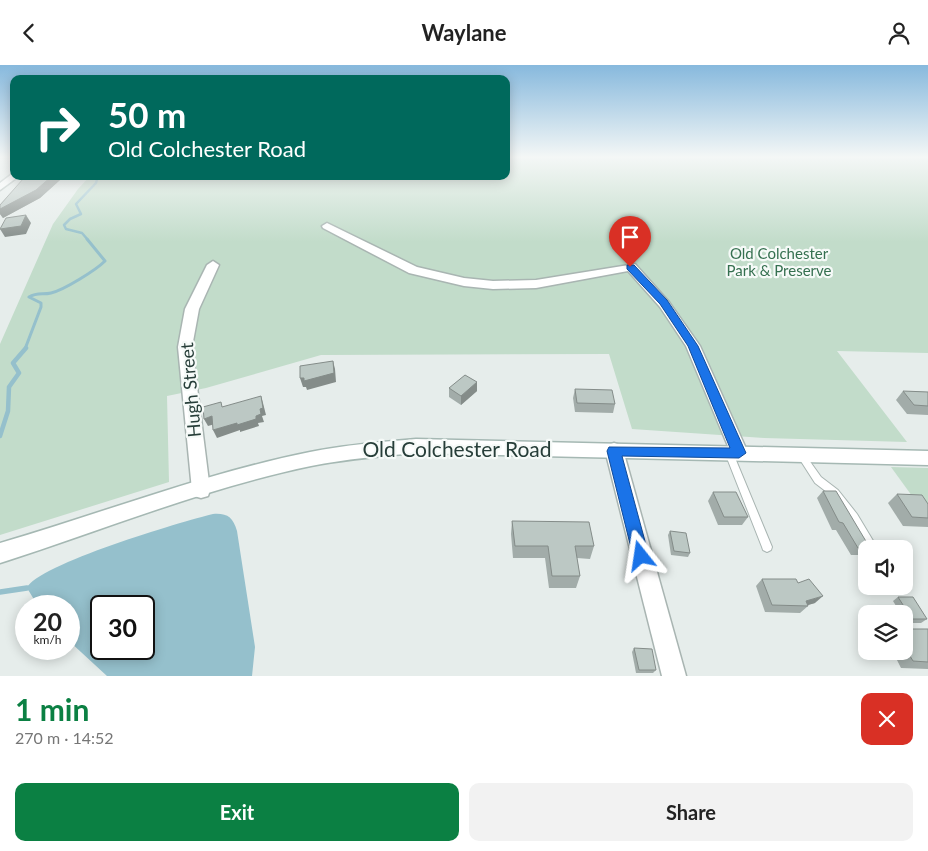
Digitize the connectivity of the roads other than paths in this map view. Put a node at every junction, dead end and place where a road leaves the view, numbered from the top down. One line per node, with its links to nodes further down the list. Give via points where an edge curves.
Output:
1 (327, 226): 4 (street, via 413,269 464,282 536,284 630,267 664,302 688,339)
2 (213, 265): 7 (street, Hugh Street, via 192,309 185,347)
3 (614, 451): 4 (street, Old Colchester Road); 7 (street, Old Colchester Road, via 416,446 357,450 280,466); 11 (street)
4 (734, 453): 5 (street, Old Colchester Road); 9 (lane)
5 (801, 455): 6 (street, Old Colchester Road); 8 (lane, via 818,480 835,493 854,517)
6 (928, 458)
7 (201, 490): 10 (street, Old Colchester Road)
8 (868, 540)
9 (767, 547)
10 (0, 553)
11 (674, 676)

